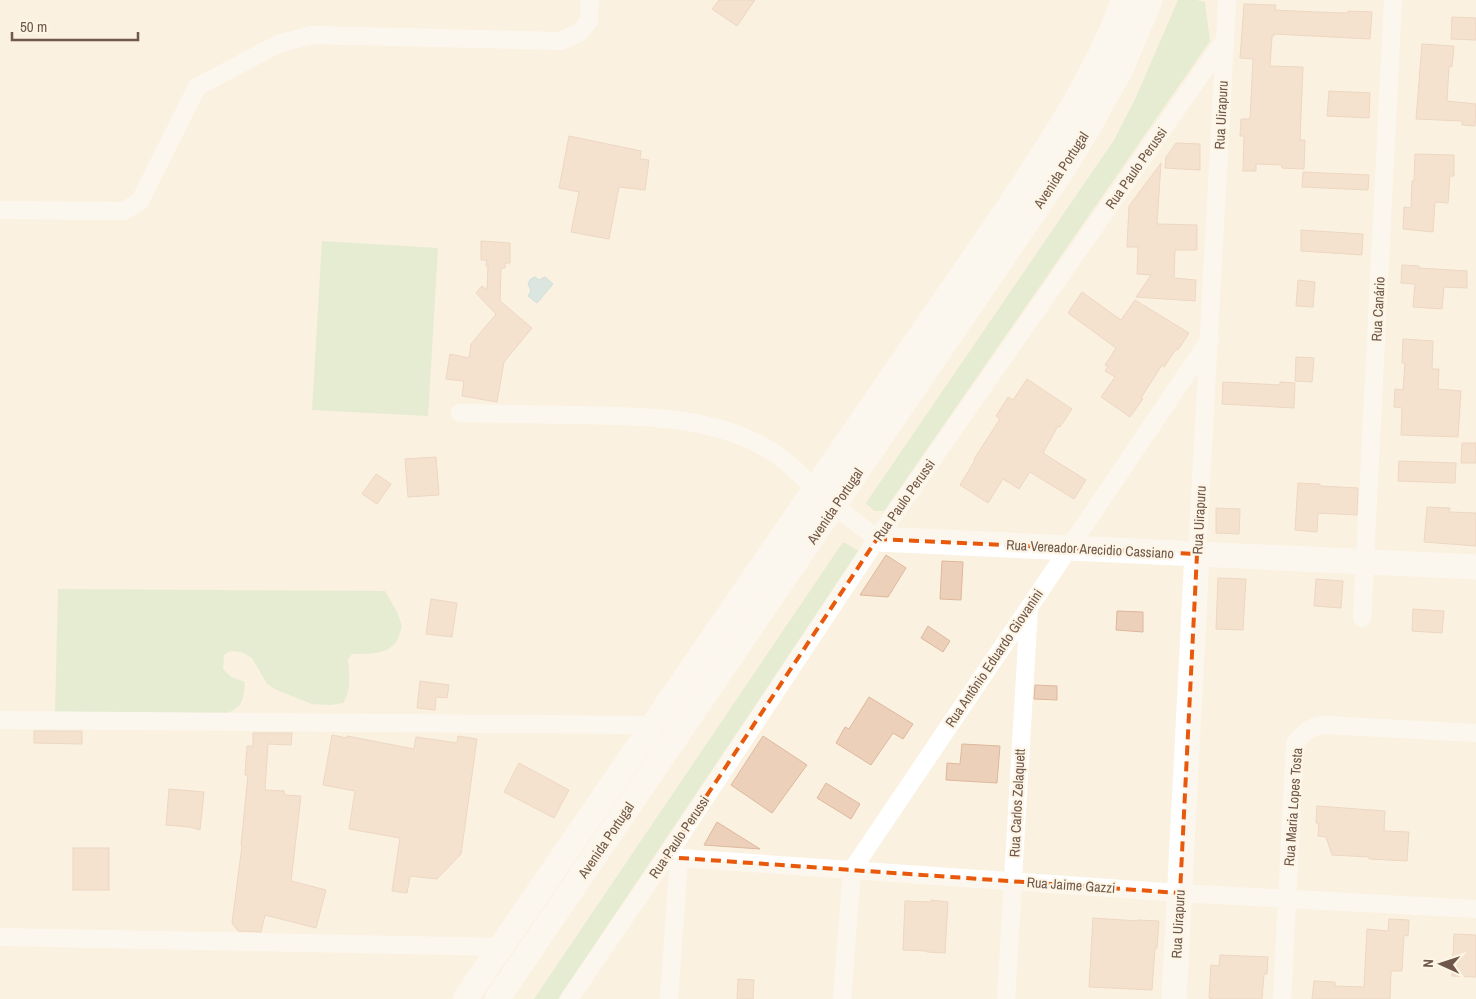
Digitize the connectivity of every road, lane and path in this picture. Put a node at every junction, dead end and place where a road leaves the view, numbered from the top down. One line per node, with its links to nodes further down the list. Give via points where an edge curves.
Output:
1 (590, 0): 8 (street, via 589,21 580,32 562,41 312,36 278,44 197,87 140,201 124,210)
2 (1124, 0): 7 (main road, via 1091,74 1064,123)
3 (1150, 0): 9 (main road, Avenida Portugal, via 1121,69 1092,123)
4 (1228, 0): 6 (street)
5 (1393, 0): 19 (street, Rua Canário)
6 (1225, 40): 12 (street, Rua Uirapuru); 16 (street, Rua Paulo Perussi)
7 (1008, 208): 9 (main road); 10 (main road)
8 (0, 210)
9 (1028, 222): 11 (main road, Avenida Portugal)
10 (974, 257): 11 (main road); 14 (main road)
11 (995, 272): 15 (main road, Avenida Portugal)
12 (1210, 339): 17 (street, Rua Antônio Eduardo Giovanini); 18 (street, Rua Uirapuru)
13 (460, 413): 14 (street, via 679,420 730,431 766,448)
14 (815, 489): 24 (main road)
15 (834, 507): 16 (street); 35 (main road, Avenida Portugal)
16 (877, 539): 17 (main road, Rua Vereador Arecidio Cassiano); 26 (street, Rua Paulo Perussi)
17 (1070, 548): 18 (main road, Rua Vereador Arecidio Cassiano); 21 (street, Rua Antônio Eduardo Giovanini)
18 (1197, 554): 19 (main road, Rua Vereador Arecidio Cassiano); 29 (main road, Rua Uirapuru)
19 (1365, 562): 20 (main road, Rua Vereador Arecidio Cassiano); 22 (street, Rua Canário)
20 (1476, 567)
21 (1029, 607): 27 (street, Rua Antônio Eduardo Giovanini); 28 (street, Rua Carlos Zelaquett)
22 (1362, 618)
23 (0, 720): 24 (street)
24 (654, 725): 33 (main road)
25 (1476, 733): 30 (street, Rua Maria Lopes Tosta, via 1324,725 1315,726 1302,735 1295,744)
26 (673, 857): 27 (street, Rua Jaime Gazzi); 36 (street, Rua Paulo Perussi); 37 (street)
27 (852, 870): 28 (street, Rua Jaime Gazzi); 38 (street, Rua Antônio Eduardo Giovanini)
28 (1013, 881): 29 (street, Rua Jaime Gazzi); 39 (street, Rua Carlos Zelaquett)
29 (1180, 893): 30 (street, Rua Jaime Gazzi); 40 (main road, Rua Uirapuru)
30 (1287, 898): 31 (street, Rua Jaime Gazzi); 41 (street, Rua Maria Lopes Tosta)
31 (1476, 909)
32 (0, 937): 33 (street)
33 (501, 947): 34 (main road)
34 (465, 999)
35 (497, 999)
36 (569, 999)
37 (669, 999)
38 (842, 999)
39 (1006, 999)
40 (1174, 999)
41 (1282, 999)

